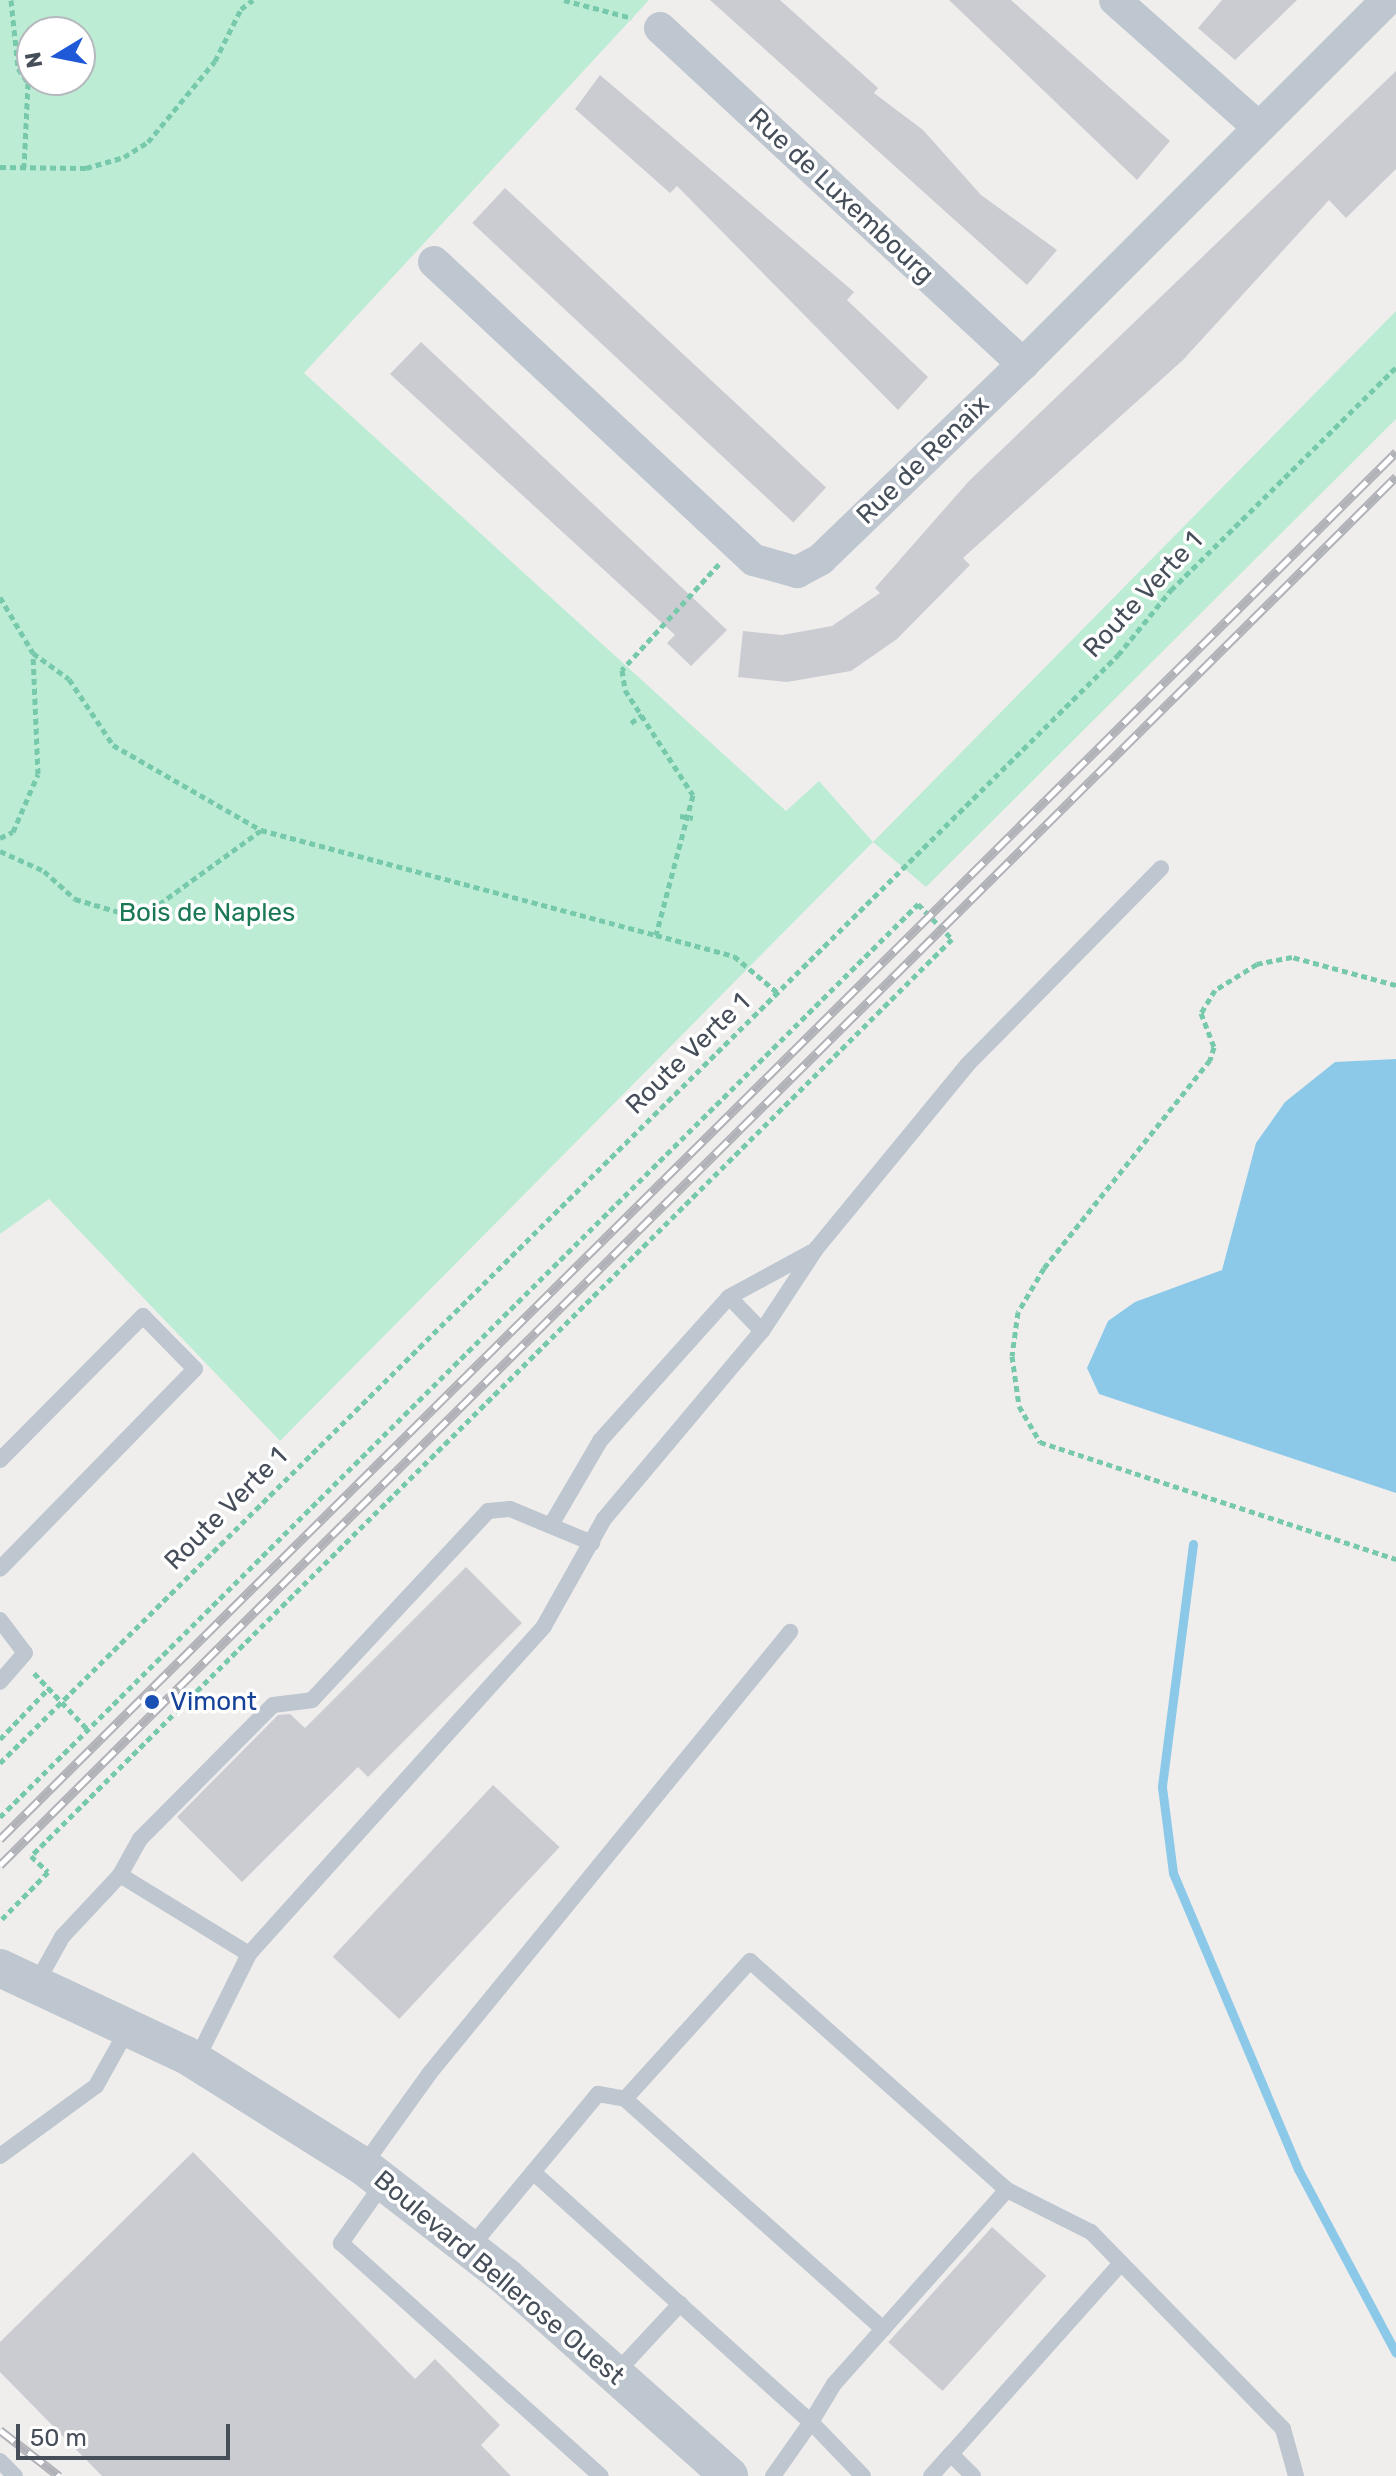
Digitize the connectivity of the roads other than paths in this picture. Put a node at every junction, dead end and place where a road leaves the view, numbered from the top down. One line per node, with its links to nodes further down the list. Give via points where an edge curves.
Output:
1 (1115, 0): 4 (street)
2 (1387, 0): 4 (street, Rue de Renaix)
3 (660, 28): 6 (street, Rue de Luxembourg)
4 (1256, 125): 6 (street, Rue de Renaix)
5 (434, 262): 6 (street, Rue de Renaix, via 754,560 778,572 821,559)
6 (1023, 364)
7 (1161, 868): 8 (lane, via 992,1036)
8 (816, 1249): 9 (lane); 10 (lane)
9 (729, 1297): 10 (lane); 12 (lane, via 623,1412)
10 (762, 1331): 13 (lane, via 620,1498)
11 (0, 1460): 14 (lane, via 138,1311 195,1369)
12 (551, 1525): 13 (lane); 18 (lane, via 510,1509 488,1511 312,1700 273,1705 140,1839)
13 (592, 1543): 19 (lane, via 544,1626)
14 (0, 1569)
15 (0, 1620): 17 (lane, via 25,1653)
16 (790, 1632): 27 (lane, via 429,2074)
17 (0, 1682)
18 (120, 1875): 19 (lane); 21 (lane, via 62,1937)
19 (249, 1954): 23 (lane)
20 (0, 1968): 21 (street, Boulevard Bellerose Ouest)
21 (36, 1984): 22 (street, Boulevard Bellerose Ouest)
22 (129, 2027): 23 (street, Boulevard Bellerose Ouest); 25 (lane, via 96,2086)
23 (196, 2061): 27 (street, Boulevard Bellerose Ouest)
24 (625, 2099): 26 (lane, via 598,2094); 28 (lane, via 750,1961); 32 (lane)
25 (0, 2156)
26 (533, 2172): 29 (lane); 31 (lane)
27 (374, 2173): 29 (street, Boulevard Bellerose Ouest); 39 (lane, via 341,2243)
28 (1007, 2190): 30 (lane, via 1071,2217); 32 (lane)
29 (470, 2248): 33 (street, Boulevard Bellerose Ouest)
30 (1121, 2263): 35 (lane); 44 (lane, via 1283,2429)
31 (680, 2304): 33 (lane); 34 (lane)
32 (883, 2329): 34 (lane)
33 (615, 2374): 37 (street, Boulevard Bellerose Ouest)
34 (811, 2422): 40 (lane); 41 (lane)
35 (951, 2454): 42 (lane); 43 (lane)
36 (0, 2461): 38 (lane)
37 (724, 2474)
38 (15, 2476)
39 (601, 2476)
40 (773, 2476)
41 (863, 2476)
42 (931, 2476)
43 (973, 2476)
44 (1296, 2476)

